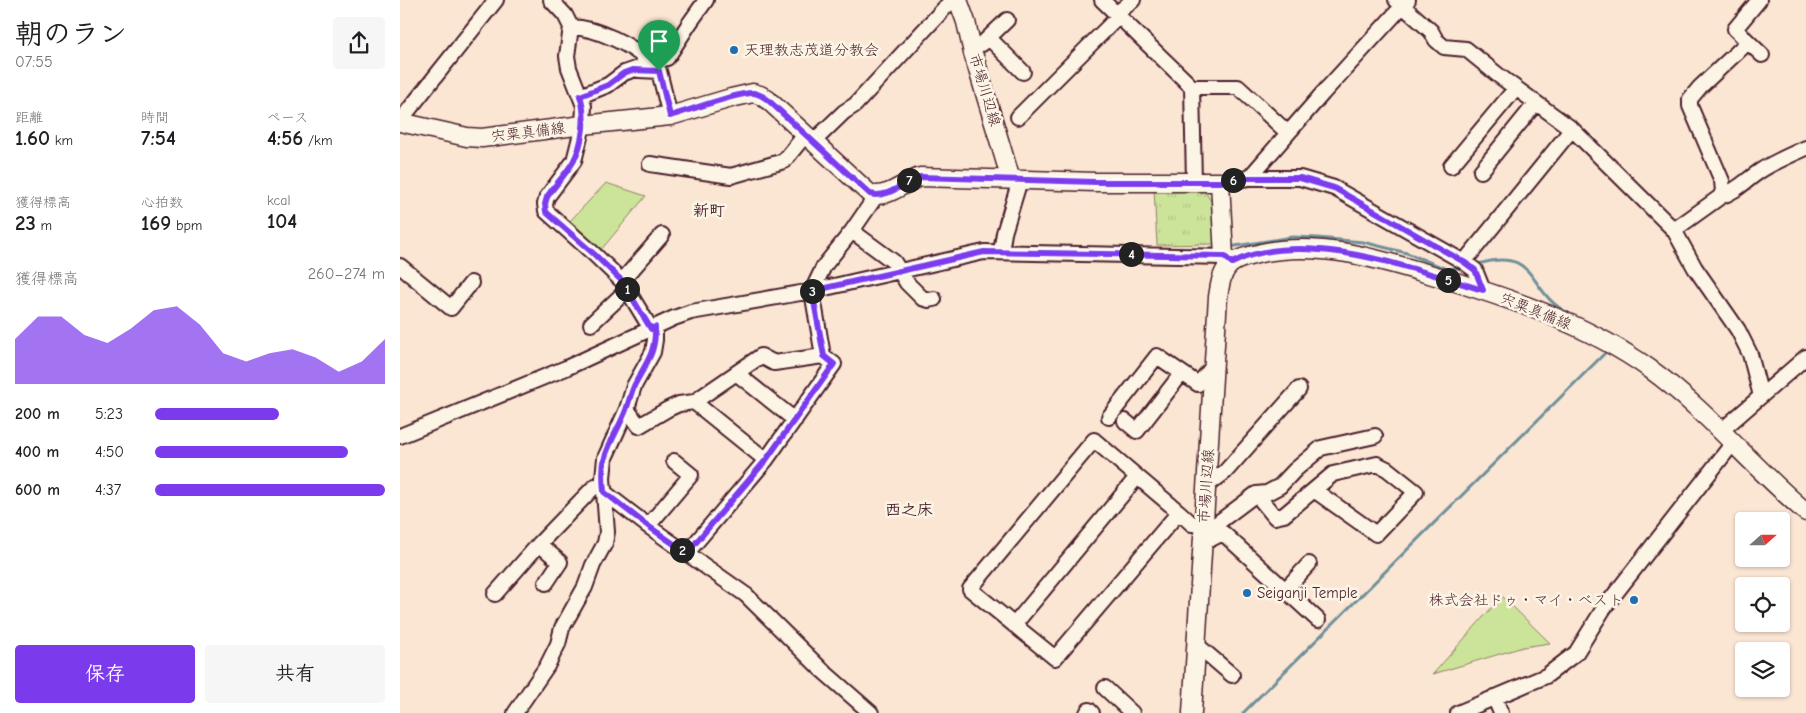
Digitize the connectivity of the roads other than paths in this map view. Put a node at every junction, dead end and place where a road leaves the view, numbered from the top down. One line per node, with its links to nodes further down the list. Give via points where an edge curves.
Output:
1 (496, 0): 26 (street)
2 (551, 0): 12 (street)
3 (706, 0): 17 (street, via 667,58)
4 (952, 0): 30 (street, via 855,105)
5 (958, 0): 15 (main road, 市場川辺線)
6 (1102, 0): 10 (street)
7 (1133, 0): 10 (street)
8 (1759, 0): 14 (street, via 1735,29)
9 (1402, 2): 21 (street, via 1444,47 1466,49); 29 (street)
10 (1118, 15): 20 (street); 25 (street)
11 (1007, 20): 13 (street)
12 (571, 27): 17 (street, via 627,44); 22 (street, via 567,56)
13 (988, 38): 15 (street); 19 (street)
14 (1748, 42): 16 (street); 40 (street, via 1690,99 1690,106 1722,181)
15 (974, 53): 36 (main road, 市場川辺線)
16 (1762, 55)
17 (651, 63): 18 (street)
18 (632, 70): 22 (street, via 608,85); 24 (street, via 659,71)
19 (1024, 72)
20 (1192, 87): 29 (street, via 1238,87); 37 (street)
21 (1516, 88): 23 (street); 33 (street)
22 (580, 96): 27 (street, via 584,106)
23 (1536, 103): 28 (street); 34 (street)
24 (670, 116): 27 (main road, 宍粟真備線); 30 (main road, 宍粟真備線, via 753,93 768,100)
25 (1018, 118)
26 (402, 125): 27 (main road, 宍粟真備線, via 482,138)
27 (583, 125): 50 (street, via 574,160 547,197 546,212)
28 (1572, 129): 42 (street); 46 (street)
29 (1288, 133): 35 (street)
30 (809, 139): 32 (street, via 784,160 731,176); 39 (main road, 宍粟真備線)
31 (1806, 148): 40 (street, via 1786,156 1734,192)
32 (650, 164)
33 (1451, 166)
34 (1482, 171)
35 (1249, 178): 38 (street); 46 (street, via 1300,178 1334,188)
36 (1015, 180): 37 (main road); 39 (main road, via 920,177); 44 (street)
37 (1194, 182): 38 (main road)
38 (1220, 182): 45 (main road)
39 (876, 196): 41 (street)
40 (1720, 197): 42 (street)
41 (852, 230): 48 (street); 51 (street, via 824,266)
42 (1674, 230): 62 (street, via 1695,268 1738,330 1750,354)
43 (662, 235): 50 (street)
44 (1001, 248): 45 (street); 48 (street)
45 (1228, 260): 52 (main road, 宍粟真備線, via 1266,252 1332,250 1378,259); 58 (main road, 市場川辺線, via 1220,282)
46 (1468, 265): 52 (street, via 1478,275)
47 (400, 266): 49 (street, via 451,308)
48 (896, 267): 51 (street); 53 (street, via 922,298)
49 (471, 283)
50 (625, 286): 54 (street); 55 (street)
51 (814, 287): 55 (street, via 691,312); 56 (street)
52 (1483, 290): 68 (main road, 宍粟真備線, via 1576,326 1616,348 1649,368)
53 (934, 299)
54 (591, 324)
55 (650, 325): 64 (street, via 655,340 653,352 634,386); 69 (street, via 566,368)
56 (824, 356): 60 (street, via 774,363 761,356); 66 (street, via 834,364)
57 (1806, 357): 62 (street)
58 (1215, 364): 59 (street, via 1198,384); 74 (main road, 市場川辺線)
59 (1182, 373): 65 (street, via 1157,356); 67 (street, via 1137,431)
60 (736, 374): 63 (street); 66 (street)
61 (1299, 389): 74 (street, via 1226,472)
62 (1761, 396): 68 (street)
63 (694, 402): 64 (street, via 679,404 639,426); 71 (street)
64 (627, 409): 75 (street, via 605,458)
65 (1109, 417)
66 (795, 420): 71 (street)
67 (1125, 421)
68 (1727, 432): 79 (main road, 宍粟真備線); 93 (street, via 1576,653 1546,676)
69 (400, 436)
70 (1375, 436): 77 (street, via 1321,448 1280,486 1267,493)
71 (766, 460): 83 (street)
72 (674, 461): 80 (street, via 691,475)
73 (1137, 477): 78 (street); 89 (street); 89 (street, via 1094,440 970,589)
74 (1206, 486): 81 (main road, 市場川辺線)
75 (604, 490): 80 (street); 82 (street, via 595,486); 95 (street, via 606,543 562,628 548,666)
76 (1314, 490): 76 (street, via 1333,474 1377,464 1416,492 1376,534); 77 (street, via 1284,515 1275,517)
77 (1256, 494): 81 (street)
78 (1179, 512): 81 (street); 89 (street, via 1055,658)
79 (1806, 512)
80 (648, 526): 83 (street)
81 (1203, 534): 86 (street, via 1223,534); 90 (main road, 市場川辺線)
82 (539, 544): 85 (street, via 560,562); 87 (street)
83 (687, 553): 94 (street, via 746,595)
84 (1309, 564): 86 (street)
85 (546, 583)
86 (1285, 590): 88 (street)
87 (495, 594)
88 (1318, 620)
89 (1014, 625)
90 (1197, 645): 91 (street); 99 (main road, 市場川辺線)
91 (1232, 675)
92 (1104, 688): 98 (street)
93 (1494, 697): 100 (street); 101 (street)
94 (863, 710)
95 (515, 713)
96 (1087, 713): 97 (street, via 1089,710)
97 (1092, 713)
98 (1132, 713)
99 (1192, 713)
100 (1458, 713)
101 (1501, 713)

